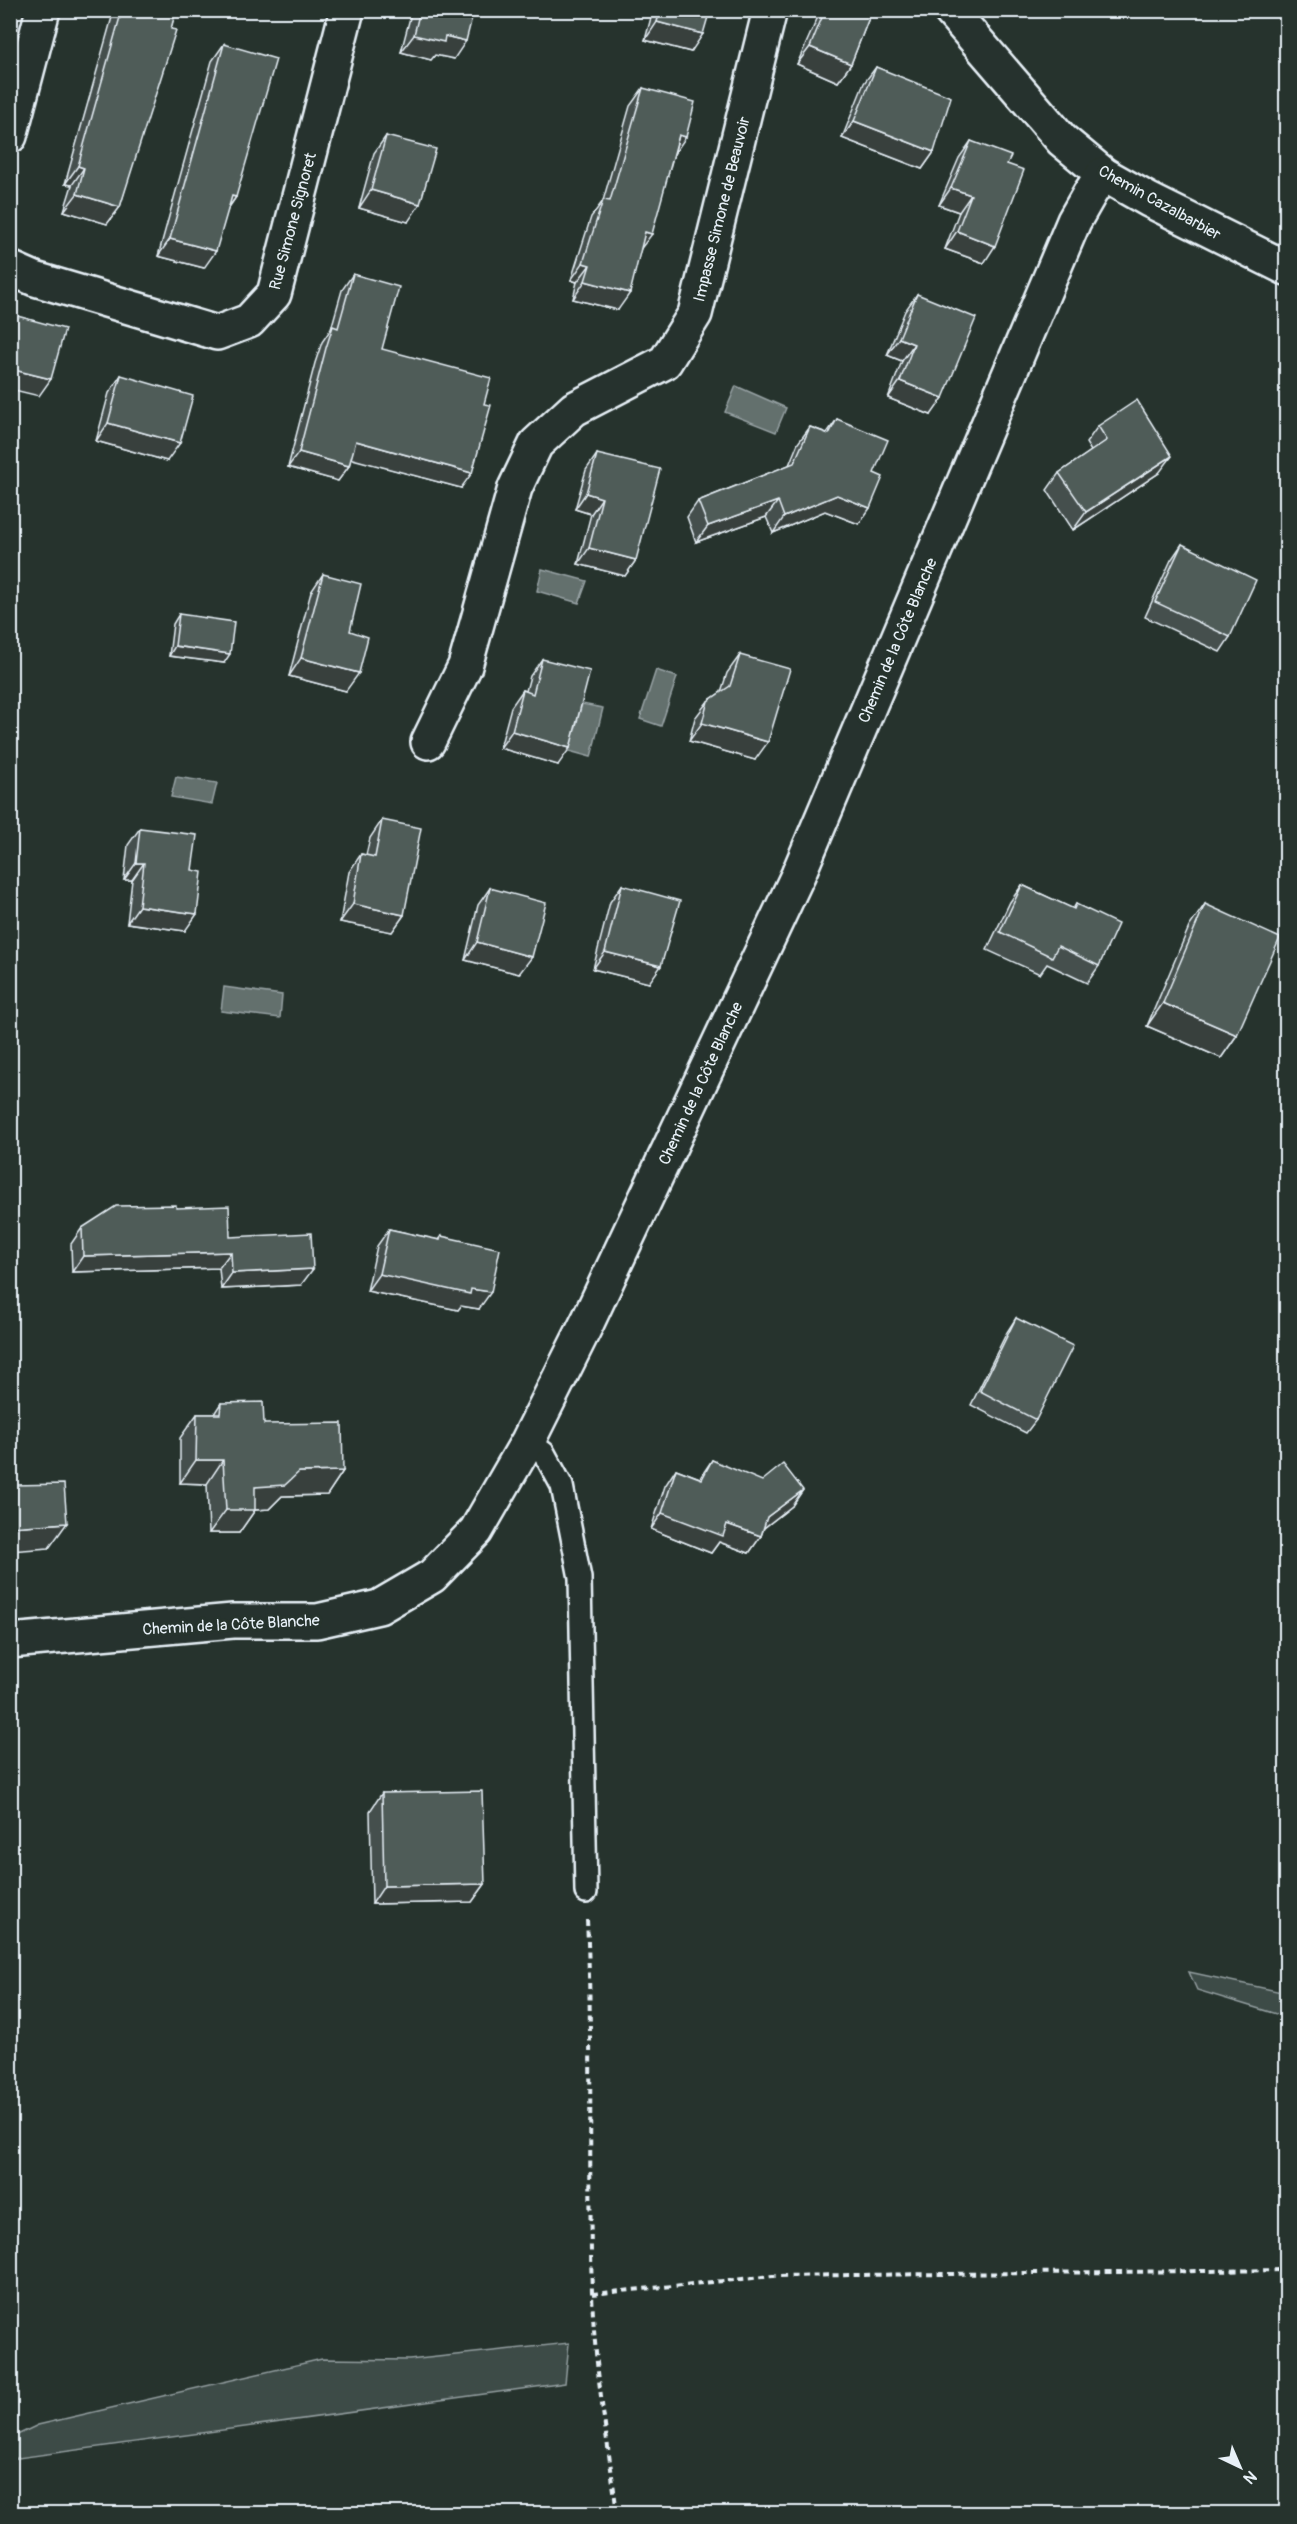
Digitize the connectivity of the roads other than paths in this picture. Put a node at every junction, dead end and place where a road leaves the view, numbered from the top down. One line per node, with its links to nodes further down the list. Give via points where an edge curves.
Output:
1 (43, 10): 5 (street)
2 (347, 10): 7 (street, Rue Simone Signoret, via 274,294 249,321 217,333 35,279)
3 (770, 10): 9 (street, Impasse Simone de Beauvoir, via 695,314 665,362 574,409 536,444 515,488 465,666)
4 (950, 10): 6 (street, Chemin Cazalbarbier, via 1062,140)
5 (10, 136)
6 (1103, 174): 8 (street, Chemin Cazalbarbier); 10 (street, Chemin de la Côte Blanche, via 1074,221 798,875)
7 (10, 268)
8 (1287, 268)
9 (428, 742)
10 (528, 1441): 11 (street, Chemin de la Côte Blanche, via 476,1531 432,1576 380,1607 317,1621 233,1621); 12 (lane, via 544,1453 562,1486 580,1578)
11 (10, 1641)
12 (586, 1892)

